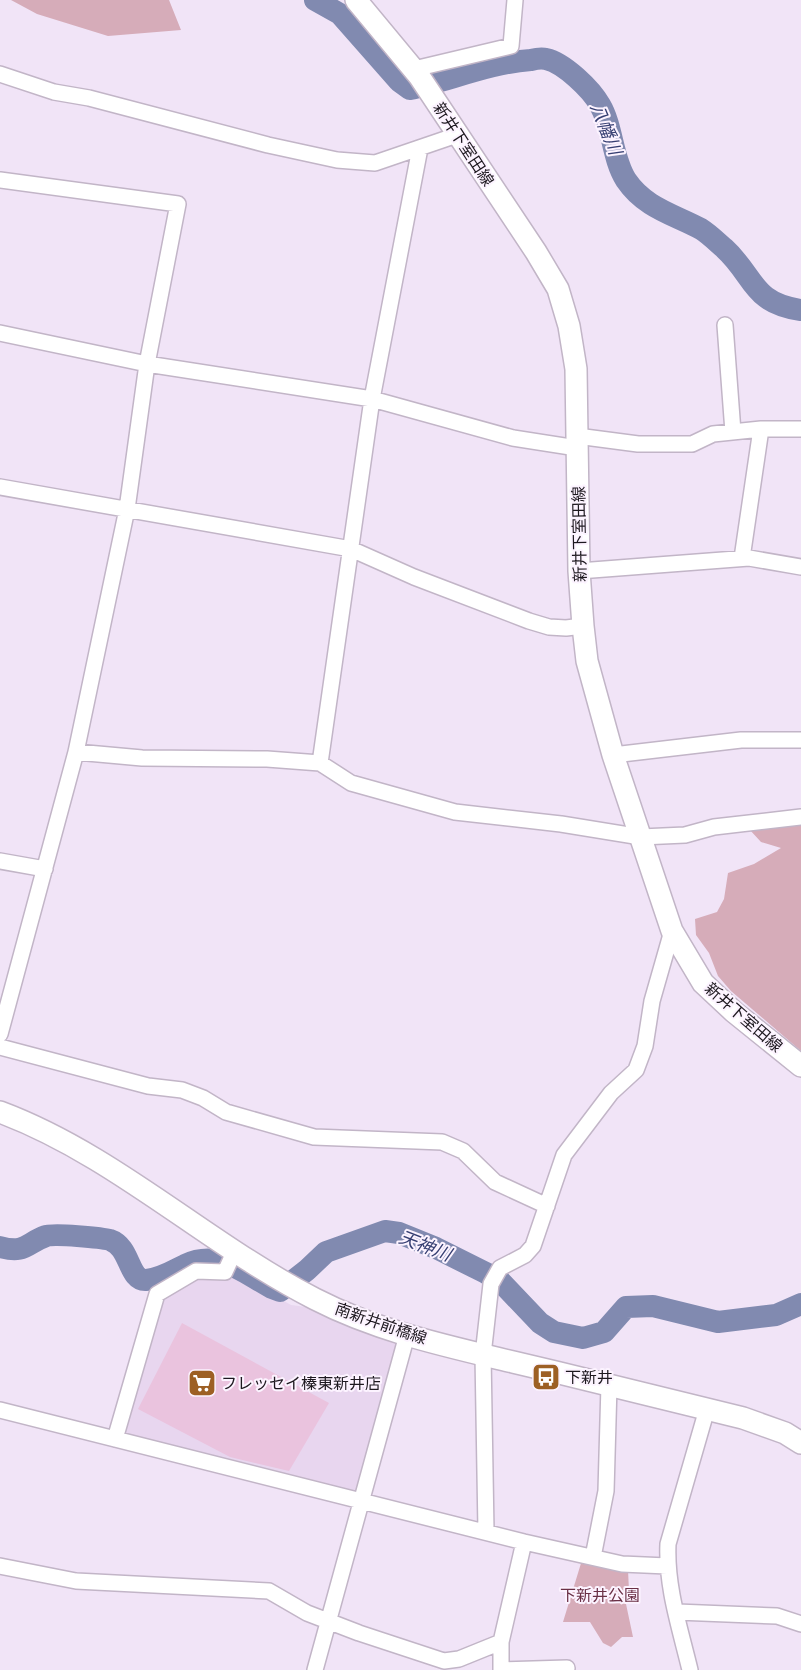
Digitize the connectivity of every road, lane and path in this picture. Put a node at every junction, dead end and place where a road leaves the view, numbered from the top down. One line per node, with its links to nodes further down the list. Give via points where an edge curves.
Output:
1 (356, 0): 3 (main road, 新井下室田線)
2 (515, 0): 3 (street, via 511,46)
3 (417, 72): 5 (main road, 新井下室田線)
4 (0, 74): 6 (street, via 54,92 337,160 375,163)
5 (457, 135): 6 (street); 15 (main road, 新井下室田線, via 558,289 569,326 576,369)
6 (420, 148): 11 (street)
7 (0, 180): 10 (street, via 178,204)
8 (725, 325): 14 (street)
9 (0, 333): 10 (street)
10 (147, 364): 11 (street); 17 (street)
11 (372, 399): 15 (street, via 513,438); 18 (street)
12 (761, 429): 13 (street); 14 (street); 19 (street)
13 (801, 429)
14 (733, 432): 15 (street, via 713,434 692,444)
15 (577, 442): 21 (main road, 新井下室田線)
16 (0, 487): 17 (street)
17 (127, 509): 18 (street); 24 (street)
18 (351, 549): 22 (street, via 529,621 549,627); 26 (street)
19 (742, 558): 20 (street); 21 (street)
20 (801, 567)
21 (579, 571): 22 (main road, 新井下室田線)
22 (583, 626): 25 (main road, 新井下室田線, via 587,661)
23 (801, 740): 25 (street, via 741,740)
24 (76, 752): 26 (street, via 142,758 267,759); 30 (street)
25 (613, 755): 28 (main road, 新井下室田線)
26 (320, 764): 28 (street, via 351,783 455,812)
27 (801, 817): 28 (street, via 714,827 684,835)
28 (641, 837): 31 (main road, 新井下室田線)
29 (0, 861): 30 (street)
30 (45, 869): 32 (street)
31 (672, 931): 34 (main road, 新井下室田線, via 703,983); 36 (street, via 652,1001 645,1046 636,1070 611,1092 564,1155)
32 (0, 1034)
33 (0, 1046): 36 (street, via 148,1086 182,1090 204,1098 226,1112 314,1138 442,1142 463,1151 495,1182)
34 (801, 1066)
35 (0, 1112): 37 (main road, 南新井前橋線, via 81,1151)
36 (547, 1206): 39 (street, via 533,1246 525,1255 500,1268 491,1284)
37 (235, 1250): 38 (main road, 南新井前橋線, via 315,1299); 43 (street, via 225,1272 196,1271 158,1294)
38 (407, 1335): 39 (main road, 南新井前橋線); 45 (street)
39 (483, 1354): 40 (main road, 南新井前橋線); 46 (street)
40 (609, 1385): 41 (main road, 南新井前橋線); 48 (street, via 606,1491)
41 (707, 1409): 44 (main road, 南新井前橋線, via 767,1426); 50 (street, via 668,1544)
42 (0, 1410): 43 (street)
43 (115, 1439): 45 (street)
44 (801, 1443)
45 (360, 1500): 46 (street); 52 (street)
46 (486, 1531): 47 (street)
47 (524, 1542): 48 (street); 54 (street)
48 (593, 1557): 50 (street, via 622,1564)
49 (0, 1566): 52 (street, via 76,1581 269,1591 308,1613)
50 (667, 1566): 51 (street)
51 (677, 1612): 53 (street, via 777,1616); 58 (street)
52 (328, 1619): 54 (street, via 359,1633 444,1661 459,1659); 56 (street)
53 (801, 1624)
54 (500, 1642): 57 (street)
55 (566, 1668): 57 (street)
56 (315, 1670)
57 (502, 1670)
58 (690, 1670)

